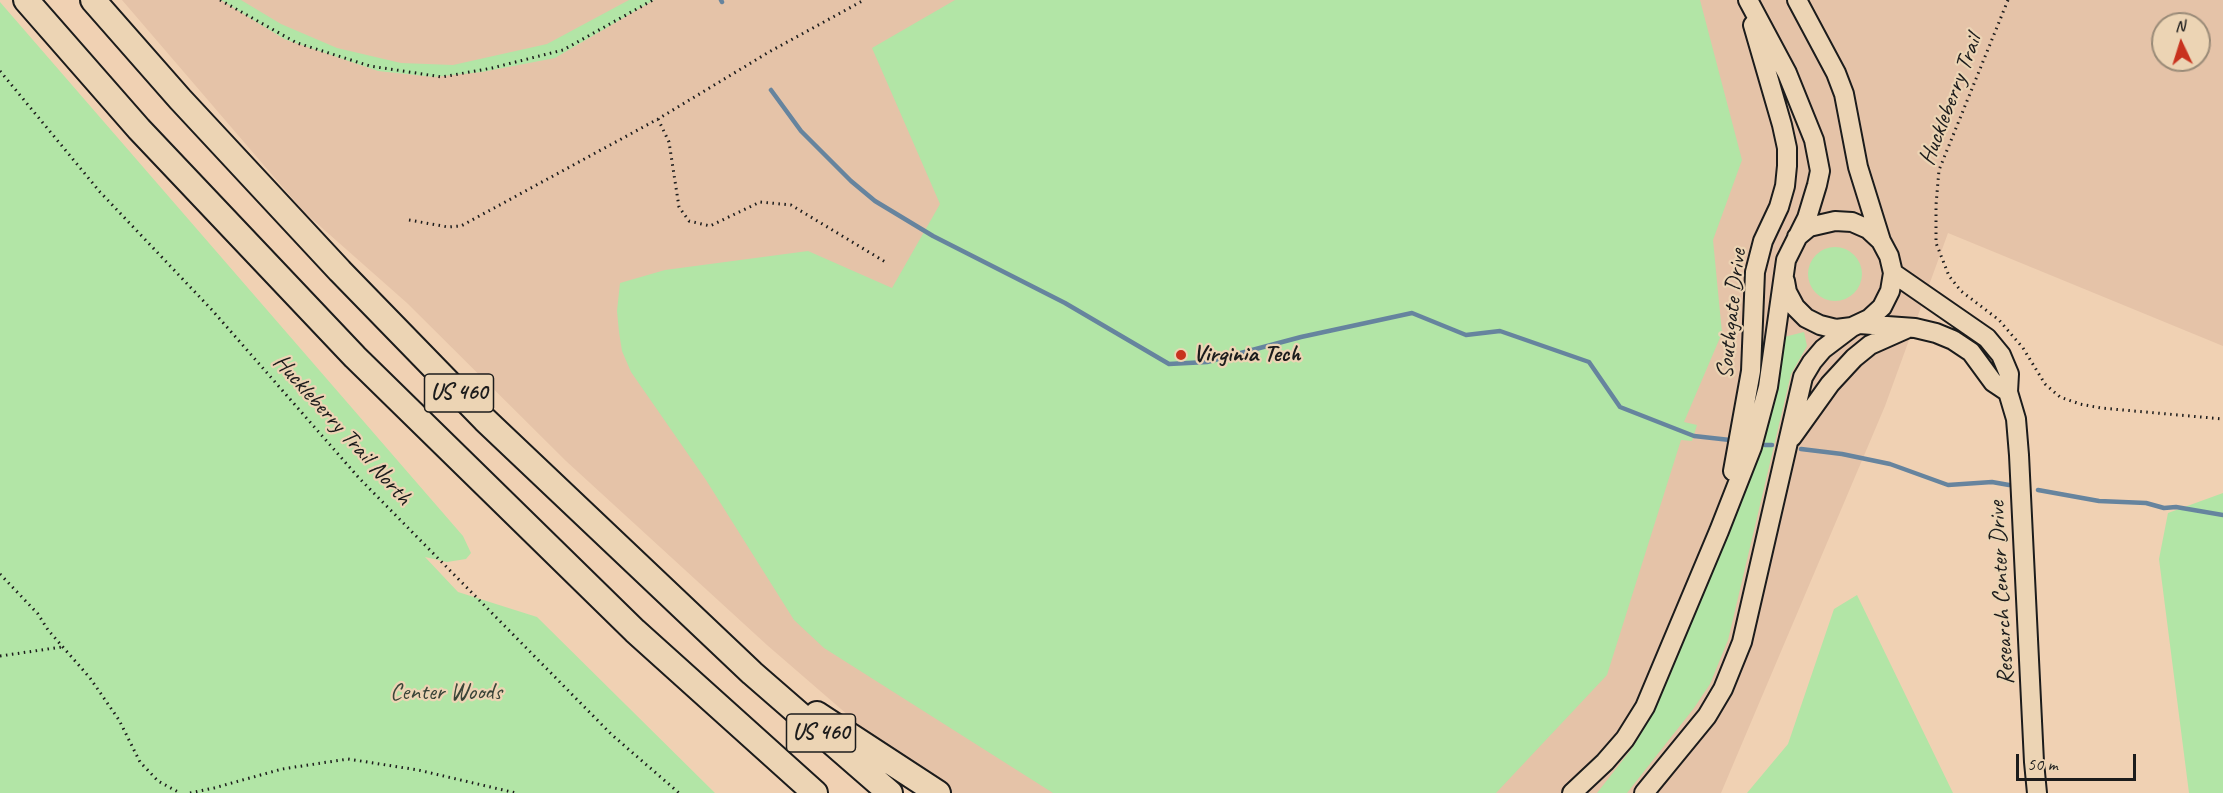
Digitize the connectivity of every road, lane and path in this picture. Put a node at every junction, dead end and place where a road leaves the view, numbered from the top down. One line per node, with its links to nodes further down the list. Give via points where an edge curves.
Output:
1 (26, 0): 31 (highway, US 460, via 139,129 355,357 635,631)
2 (93, 0): 26 (highway, US 460, via 340,271 469,404)
3 (220, 0): 4 (path, via 297,43 370,66 442,77 562,50)
4 (653, 0)
5 (864, 0): 10 (path)
6 (1747, 0): 12 (main road, Southgate Drive, via 1787,73 1818,156 1817,185); 22 (main road, Southgate Drive, via 1782,125 1785,186 1755,272 1751,371)
7 (1797, 0): 13 (main road, via 1844,94 1858,167)
8 (2008, 0): 20 (path, Huckleberry Trail, via 1939,170 1935,235 1949,276 1961,291 1999,320 2023,348 2045,384 2061,397 2101,408)
9 (0, 71): 30 (path, Huckleberry Trail North, via 100,192 212,310 359,478 611,734)
10 (658, 119): 11 (path, via 461,226); 14 (path, via 669,142 679,207 689,221 710,226 760,202 791,205)
11 (409, 220)
12 (1797, 237): 13 (main road, via 1809,227 1835,221 1852,222); 16 (main road, Southgate Drive, via 1786,260)
13 (1881, 241): 15 (main road, via 1890,256)
14 (888, 263)
15 (1893, 273): 17 (main road, via 1882,307); 19 (main road, Research Center Drive, via 1987,338 2001,355 2009,374)
16 (1784, 276): 17 (main road, Southgate Drive, via 1787,292 1806,318 1828,327); 22 (main road, Southgate Drive, via 1763,407 1752,447)
17 (1856, 325): 18 (main road); 21 (main road, via 1823,349 1803,377)
18 (1909, 327): 19 (main road, via 1953,340 1971,352 1993,382); 21 (main road, via 1870,345 1854,358)
19 (2008, 392): 36 (main road, Research Center Drive, via 2016,419 2019,455)
20 (2223, 419)
21 (1787, 444): 35 (main road, via 1742,642 1723,688 1695,731)
22 (1719, 531): 34 (main road, Southgate Drive, via 1646,707 1618,747)
23 (0, 574): 24 (path, via 38,614)
24 (62, 647): 25 (path); 27 (path, via 119,720 140,762 158,781)
25 (0, 656)
26 (752, 673): 32 (highway, US 460); 33 (highway)
27 (180, 793)
28 (190, 793): 29 (path, via 282,769 348,759 418,770)
29 (516, 793)
30 (679, 793)
31 (815, 793)
32 (890, 793)
33 (938, 793)
34 (1572, 793)
35 (1644, 793)
36 (2037, 793)

